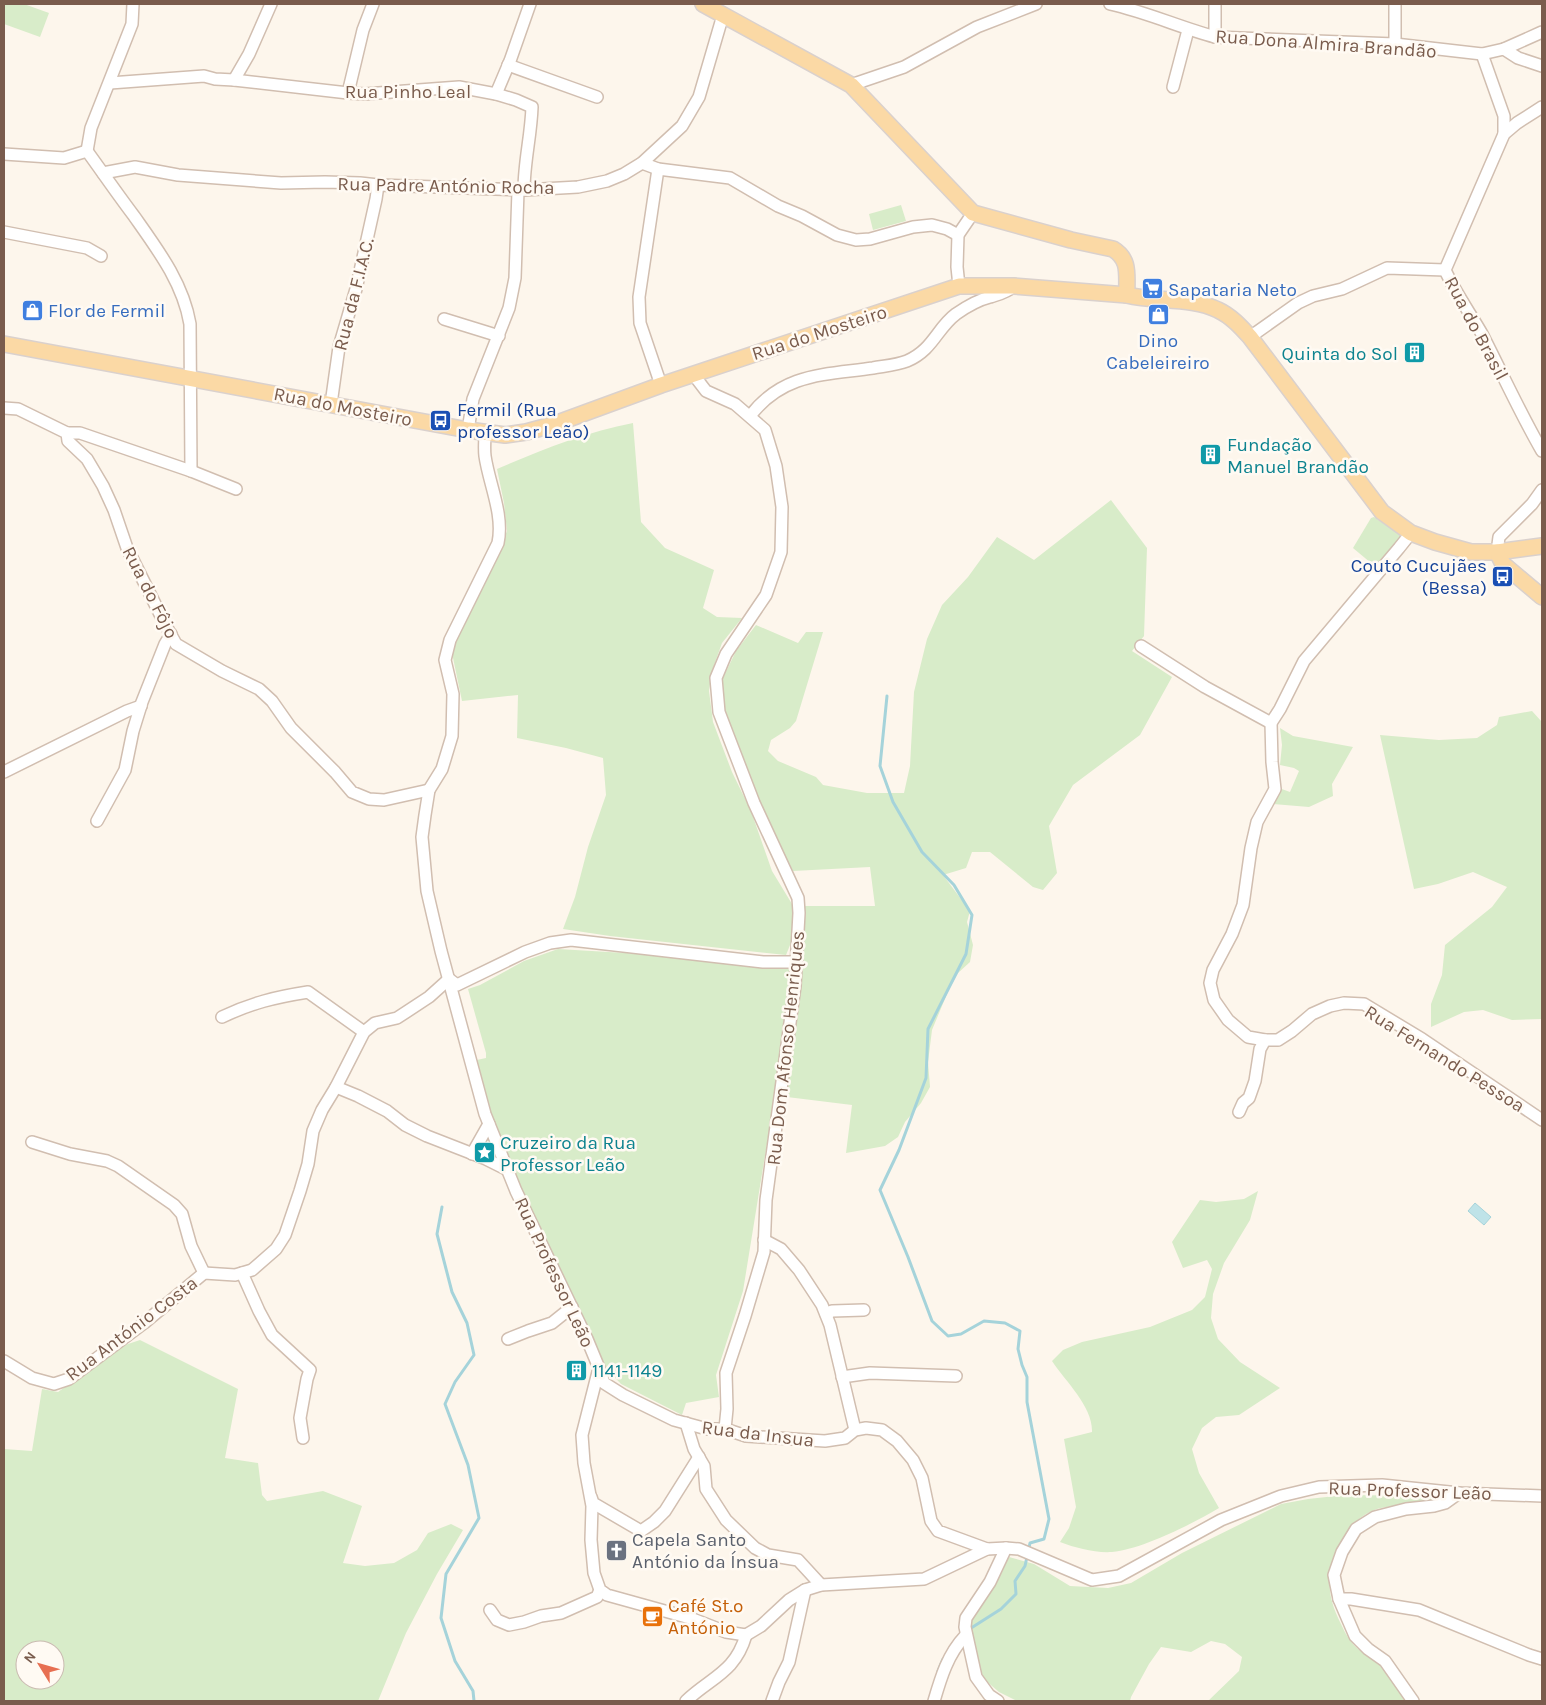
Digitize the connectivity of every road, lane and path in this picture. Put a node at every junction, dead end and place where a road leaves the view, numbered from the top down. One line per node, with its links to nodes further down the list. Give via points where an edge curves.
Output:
1 (133, 4): 20 (street, via 132,24)
2 (271, 4): 19 (street)
3 (372, 4): 23 (street)
4 (530, 4): 17 (street)
5 (703, 4): 10 (main road)
6 (1035, 4): 21 (street, via 977,27 904,67)
7 (1110, 4): 11 (street, Rua Dona Almira Brandão, via 1134,9)
8 (1215, 4): 13 (street)
9 (1395, 4): 14 (street)
10 (723, 15): 21 (main road); 30 (street, Rua Padre António Rocha, via 699,97 682,126)
11 (1188, 30): 13 (street, Rua Dona Almira Brandão); 22 (street)
12 (1542, 32): 15 (street, Rua Dona Almira Brandão)
13 (1215, 37): 14 (street, Rua Dona Almira Brandão)
14 (1395, 44): 16 (street, Rua Dona Almira Brandão)
15 (1504, 49): 16 (street, Rua Dona Almira Brandão); 18 (street)
16 (1482, 54): 27 (street, via 1504,116)
17 (508, 65): 24 (street); 25 (street)
18 (1542, 66)
19 (234, 80): 20 (street, Rua Pinho Leal, via 204,76); 23 (street, Rua Pinho Leal)
20 (110, 83): 28 (street, via 91,128)
21 (851, 85): 35 (main road)
22 (1173, 87)
23 (348, 93): 24 (street, Rua Pinho Leal, via 459,87)
24 (496, 94): 34 (street, Rua Pinho Leal, via 532,107)
25 (596, 97)
26 (1542, 107): 27 (street, Rua do Brasil)
27 (1504, 134): 39 (street, Rua do Brasil)
28 (87, 151): 29 (street, via 64,158); 32 (street)
29 (4, 154)
30 (642, 163): 31 (street); 34 (street, Rua Padre António Rocha, via 606,181 578,187)
31 (658, 169): 37 (street, via 730,178 778,206 837,235 856,240 932,225); 49 (street, via 639,297 640,323)
32 (103, 173): 33 (street, Rua Padre António Rocha, via 134,167 178,175 281,183); 48 (street, via 173,274 187,307)
33 (378, 185): 34 (street, Rua Padre António Rocha); 50 (street, Rua da F.I.A.C., via 356,289 339,347)
34 (521, 191): 44 (street, via 516,278)
35 (973, 213): 37 (street); 42 (main road, via 1113,249 1126,262)
36 (4, 232): 38 (street, via 87,248)
37 (958, 235): 40 (street)
38 (100, 256)
39 (1445, 270): 45 (street, via 1387,268 1342,289 1298,303); 56 (street, Rua do Brasil)
40 (960, 286): 41 (main road, Rua do Mosteiro); 47 (main road, Rua do Mosteiro)
41 (1014, 286): 42 (main road, Rua do Mosteiro); 52 (street, via 954,315 931,344 906,361 795,380 771,394)
42 (1127, 295): 45 (main road, Rua do Mosteiro, via 1194,303 1218,310)
43 (444, 319): 44 (street)
44 (499, 336): 53 (street, via 474,399)
45 (1250, 337): 60 (main road, Rua do Mosteiro, via 1382,512)
46 (4, 344): 48 (main road, Rua do Mosteiro)
47 (693, 374): 49 (main road, Rua do Mosteiro); 52 (street, Rua Dom Afonso Henriques, via 706,391 735,404)
48 (190, 379): 50 (main road, Rua do Mosteiro); 57 (street)
49 (661, 385): 54 (main road, Rua do Mosteiro, via 526,432 505,435)
50 (331, 404): 53 (main road, Rua do Mosteiro)
51 (4, 408): 55 (street, Rua do Fôjo, via 18,409)
52 (750, 416): 71 (street, Rua Dom Afonso Henriques, via 765,430 776,466 782,508 781,552 766,595 726,654 716,686 722,721 754,803 798,898)
53 (468, 430): 54 (main road, Rua do Mosteiro)
54 (485, 432): 69 (street, Rua Professor Leão, via 485,454 500,533 450,640 445,660 454,694 452,736 442,769)
55 (66, 433): 57 (street, via 80,434); 64 (street, Rua do Fôjo, via 68,441 87,459 103,486 127,548)
56 (1542, 451)
57 (190, 471): 58 (street)
58 (236, 489)
59 (1542, 490): 62 (street, via 1499,537)
60 (1411, 533): 62 (main road, Rua do Mosteiro, via 1471,552); 67 (street, via 1304,661)
61 (1542, 546): 62 (main road, Rua do Mosteiro)
62 (1496, 552): 63 (main road, via 1503,564)
63 (1542, 596)
64 (171, 634): 66 (street); 69 (street, Rua do Fôjo, via 176,644 272,701 291,728 352,792 369,800 384,800)
65 (1141, 646): 67 (street, via 1205,687)
66 (141, 706): 68 (street); 70 (street, via 125,770)
67 (1271, 723): 75 (street, via 1274,789 1257,822 1243,905 1232,934 1212,970 1210,983 1214,1000 1228,1020 1248,1036)
68 (4, 772)
69 (429, 790): 72 (street, Rua Professor Leão, via 422,837 427,891)
70 (97, 821)
71 (797, 962): 72 (street, via 764,962 571,940 550,942 458,984); 83 (street, Rua Dom Afonso Henriques, via 766,1200)
72 (449, 979): 74 (street, via 398,1018 376,1023); 79 (street, Rua Professor Leão)
73 (222, 1017): 74 (street, via 272,997 308,992)
74 (364, 1032): 76 (street, Rua António Costa)
75 (1265, 1040): 77 (street, via 1249,1098 1243,1102); 78 (street, Rua Fernando Pessoa, via 1278,1040 1312,1014 1330,1006 1364,1004)
76 (336, 1087): 81 (street, via 387,1111 427,1136); 85 (street, Rua António Costa, via 313,1131 308,1164 285,1235 276,1249 252,1270)
77 (1239, 1112)
78 (1542, 1120)
79 (489, 1124): 81 (street); 82 (street, Rua Professor Leão)
80 (32, 1142): 84 (street, via 107,1161 174,1205 182,1214 191,1246)
81 (472, 1154): 82 (street)
82 (508, 1170): 86 (street, Rua Professor Leão)
83 (764, 1240): 88 (street, via 781,1250 799,1270); 95 (street, Rua Dom Afonso Henriques, via 764,1252 746,1316 726,1373)
84 (204, 1273): 85 (street, Rua António Costa, via 235,1276); 90 (street, Rua António Costa, via 144,1323 69,1378 54,1384 32,1378)
85 (242, 1273): 97 (street, via 272,1336 310,1370 300,1418)
86 (572, 1308): 89 (street, via 552,1323); 91 (street, Rua Professor Leão)
87 (864, 1310): 88 (street)
88 (826, 1314): 93 (street)
89 (508, 1339)
90 (4, 1361)
91 (599, 1368): 94 (street, Rua da Insua, via 604,1383 653,1410); 99 (street, Rua Professor Leão, via 582,1435)
92 (956, 1376): 93 (street, via 870,1373)
93 (842, 1377): 96 (street)
94 (686, 1423): 95 (street, Rua da Insua, via 707,1429); 98 (street)
95 (725, 1429): 96 (street, Rua da Insua, via 746,1436 817,1441 845,1438)
96 (855, 1430): 102 (street, Rua da Insua, via 882,1430 897,1441 913,1460 922,1478 931,1521 938,1531)
97 (303, 1438)
98 (698, 1457): 99 (street, via 665,1511 641,1530 593,1503); 104 (street, via 704,1466 706,1489 741,1536 768,1555 798,1560)
99 (589, 1491): 105 (street, Rua Professor Leão, via 594,1573)
100 (1459, 1493): 101 (street, Rua Professor Leão); 103 (street, Rua Professor Leão, via 1382,1485 1319,1487 1281,1496 1221,1520 1119,1576 1092,1580 1019,1549); 107 (street, via 1445,1503 1375,1517 1356,1529 1342,1552 1334,1575)
101 (1542, 1496)
102 (987, 1548): 103 (street, Rua Professor Leão); 104 (street, Rua Professor Leão, via 924,1579)
103 (1006, 1548): 109 (street, via 990,1582 966,1618)
104 (821, 1585): 106 (street, Rua Professor Leão)
105 (600, 1590): 108 (street, via 597,1597 561,1613 509,1625 497,1620); 110 (street, via 607,1595 690,1618 726,1632)
106 (805, 1590): 110 (street, Rua Professor Leão); 113 (street, via 789,1662)
107 (1339, 1599): 111 (street, via 1419,1610); 116 (street, via 1355,1636 1385,1661)
108 (490, 1610)
109 (965, 1631): 114 (street, via 942,1672); 115 (street, via 976,1677 989,1695)
110 (746, 1635): 112 (street, via 731,1665)
111 (1542, 1658)
112 (686, 1701)
113 (772, 1701)
114 (934, 1701)
115 (998, 1701)
116 (1413, 1701)

